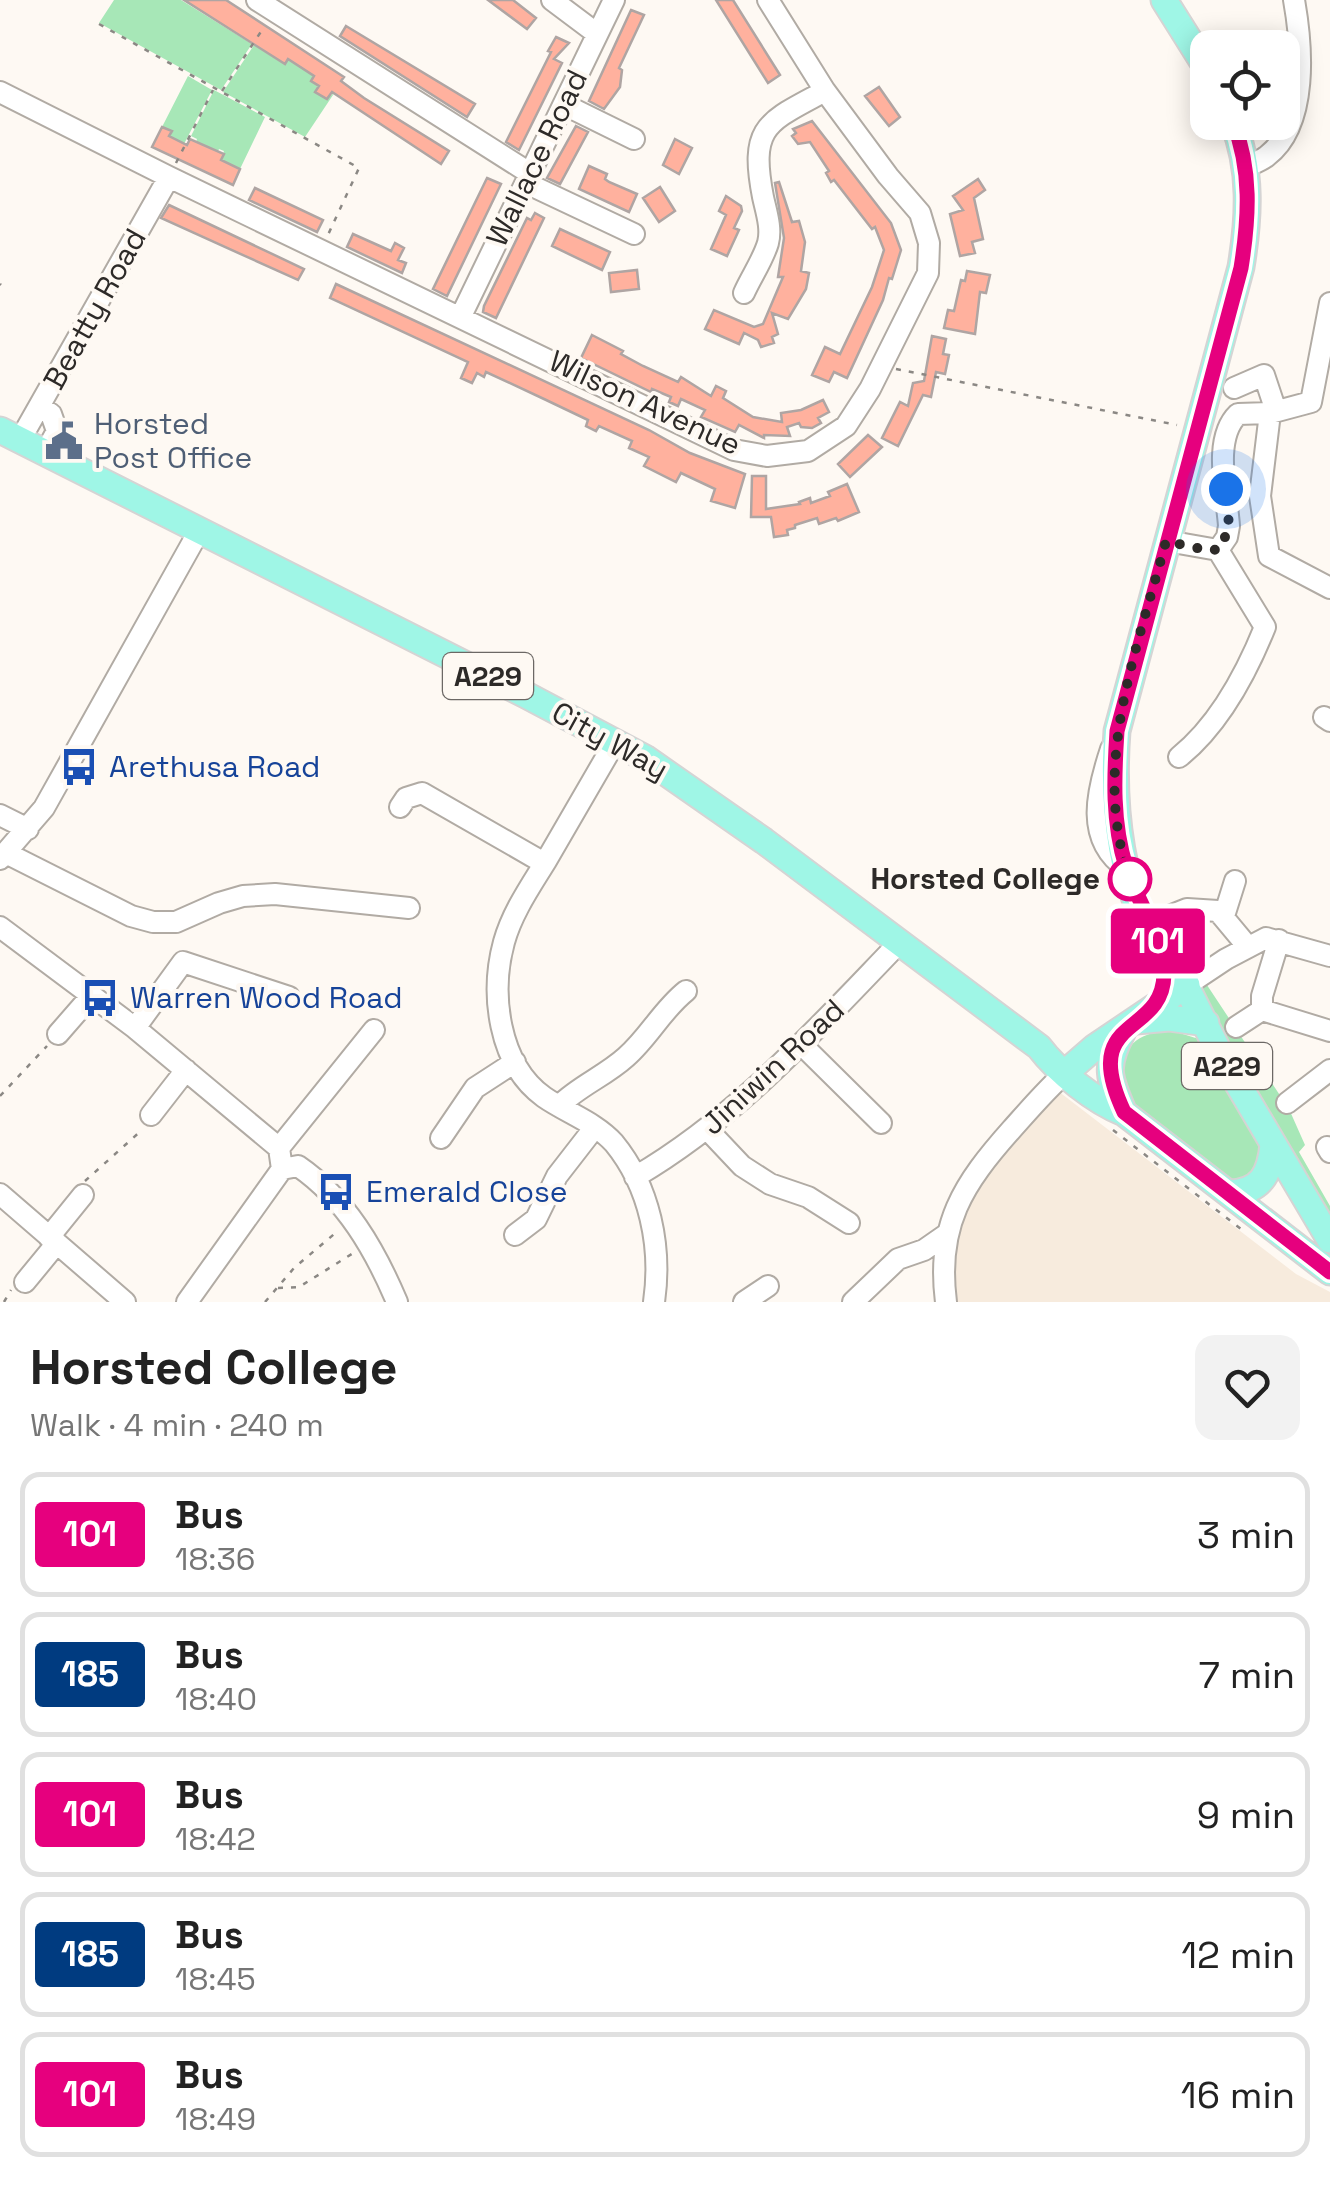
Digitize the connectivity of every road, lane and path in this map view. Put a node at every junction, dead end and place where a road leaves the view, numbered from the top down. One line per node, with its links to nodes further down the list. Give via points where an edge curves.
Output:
1 (552, 0): 9 (street)
2 (614, 0): 9 (street, Wallace Road)
3 (768, 0): 14 (street, Wilson Avenue)
4 (1164, 0): 11 (main road)
5 (1294, 0): 8 (street)
6 (266, 6): 15 (path); 23 (street)
7 (99, 24): 13 (path)
8 (1299, 30)
9 (596, 34): 17 (street, Wallace Road)
10 (1300, 38): 12 (street)
11 (1190, 41)
12 (1300, 80)
13 (214, 88): 15 (path); 22 (path)
14 (825, 90): 26 (street, via 774,119 762,134 758,172 768,242); 29 (street, Wilson Avenue, via 920,213 929,243 928,274)
15 (221, 92): 25 (path, via 359,168)
16 (2, 97): 22 (street, Wilson Avenue)
17 (565, 105): 18 (street); 23 (street, Wallace Road)
18 (634, 139)
19 (1239, 140): 21 (main road)
20 (1279, 140): 21 (street)
21 (1246, 167): 33 (main road, via 1247,233)
22 (169, 177): 25 (street, Wilson Avenue); 31 (street, Beatty Road)
23 (529, 178): 24 (street); 28 (street, Wallace Road)
24 (634, 234)
25 (321, 250): 28 (street, Wilson Avenue)
26 (744, 293)
27 (1330, 303): 32 (street, via 1310,402)
28 (460, 316): 29 (street, Wilson Avenue, via 734,450 767,456 808,452 846,426)
29 (881, 366): 33 (path)
30 (1234, 388): 32 (street, via 1264,375)
31 (40, 407): 34 (street, Beatty Road); 35 (street, via 51,414 56,431)
32 (1273, 412): 38 (street, via 1238,414 1228,428 1229,526); 39 (street, via 1260,496 1269,556)
33 (1198, 429): 37 (main road)
34 (10, 435): 35 (main road, City Way / A229)
35 (46, 453): 36 (main road, City Way / A229)
36 (199, 531): 40 (main road, City Way / A229); 44 (street)
37 (1166, 541): 38 (street); 54 (main road, via 1117,731 1114,798 1126,869)
38 (1218, 550): 41 (street, via 1265,627 1248,670)
39 (1330, 588)
40 (616, 742): 46 (street); 53 (main road, City Way / A229)
41 (1179, 756)
42 (400, 807): 46 (street, via 416,792)
43 (0, 815): 44 (street)
44 (28, 830): 45 (street)
45 (3, 856): 48 (street, via 154,922 176,922 243,896 276,894)
46 (544, 863): 72 (street, via 510,923 499,966 498,1008)
47 (1235, 881): 49 (street)
48 (409, 908)
49 (1224, 916): 50 (street, via 1187,909); 55 (street)
50 (1167, 917)
51 (0, 927): 59 (street)
52 (1279, 940): 55 (street); 56 (street); 61 (street)
53 (899, 942): 69 (street, Jiniwin Road); 70 (main road, City Way / A229)
54 (1161, 946): 57 (main road); 62 (main road, via 1164,982)
55 (1248, 947): 57 (street)
56 (1330, 956)
57 (1187, 985): 62 (main road); 63 (main road, A229)
58 (686, 990): 78 (street, via 629,1055)
59 (92, 995): 65 (street); 68 (street)
60 (288, 997): 65 (street, via 183,962)
61 (1262, 1010): 64 (street); 67 (street)
62 (1137, 1020): 63 (main road); 71 (main road); 79 (main road, via 1109,1068)
63 (1206, 1024): 85 (main road, A229)
64 (1236, 1027)
65 (135, 1028): 73 (street)
66 (374, 1030): 86 (street)
67 (1330, 1031)
68 (58, 1034): 76 (path)
69 (801, 1044): 81 (street); 83 (street, Jiniwin Road)
70 (1039, 1047): 71 (main road); 75 (main road, City Way / A229)
71 (1095, 1047): 75 (main road)
72 (515, 1062): 78 (street, via 532,1086); 84 (street, via 475,1088)
73 (186, 1070): 80 (street); 86 (street)
74 (1330, 1070): 77 (street)
75 (1065, 1073): 79 (main road, A229); 93 (street, via 977,1168)
76 (0, 1096)
77 (1287, 1103)
78 (560, 1106): 82 (street)
79 (1124, 1112): 88 (main road, A229)
80 (151, 1115): 90 (path, via 81,1184)
81 (881, 1123)
82 (596, 1127): 87 (street); 94 (street, via 556,1176 536,1219)
83 (708, 1130): 87 (street, Jiniwin Road); 92 (street, via 742,1166)
84 (441, 1138)
85 (1272, 1145): 88 (main road, via 1263,1180); 96 (main road, A229)
86 (280, 1159): 91 (street, via 310,1174); 104 (street)
87 (634, 1177): 106 (street, via 654,1234)
88 (1229, 1193): 98 (main road, A229)
89 (0, 1194): 95 (street)
90 (84, 1195): 95 (street)
91 (352, 1219): 97 (street); 101 (path)
92 (849, 1223)
93 (947, 1234): 108 (street, via 898,1258); 109 (street)
94 (515, 1235)
95 (53, 1240): 99 (street); 103 (street)
96 (1330, 1240)
97 (369, 1243): 101 (path, via 298,1287); 102 (street)
98 (1330, 1272)
99 (25, 1282)
100 (768, 1286): 107 (street)
101 (275, 1288): 105 (path)
102 (393, 1301)
103 (125, 1302)
104 (187, 1302)
105 (265, 1302)
106 (654, 1302)
107 (744, 1302)
108 (853, 1302)
109 (946, 1302)

